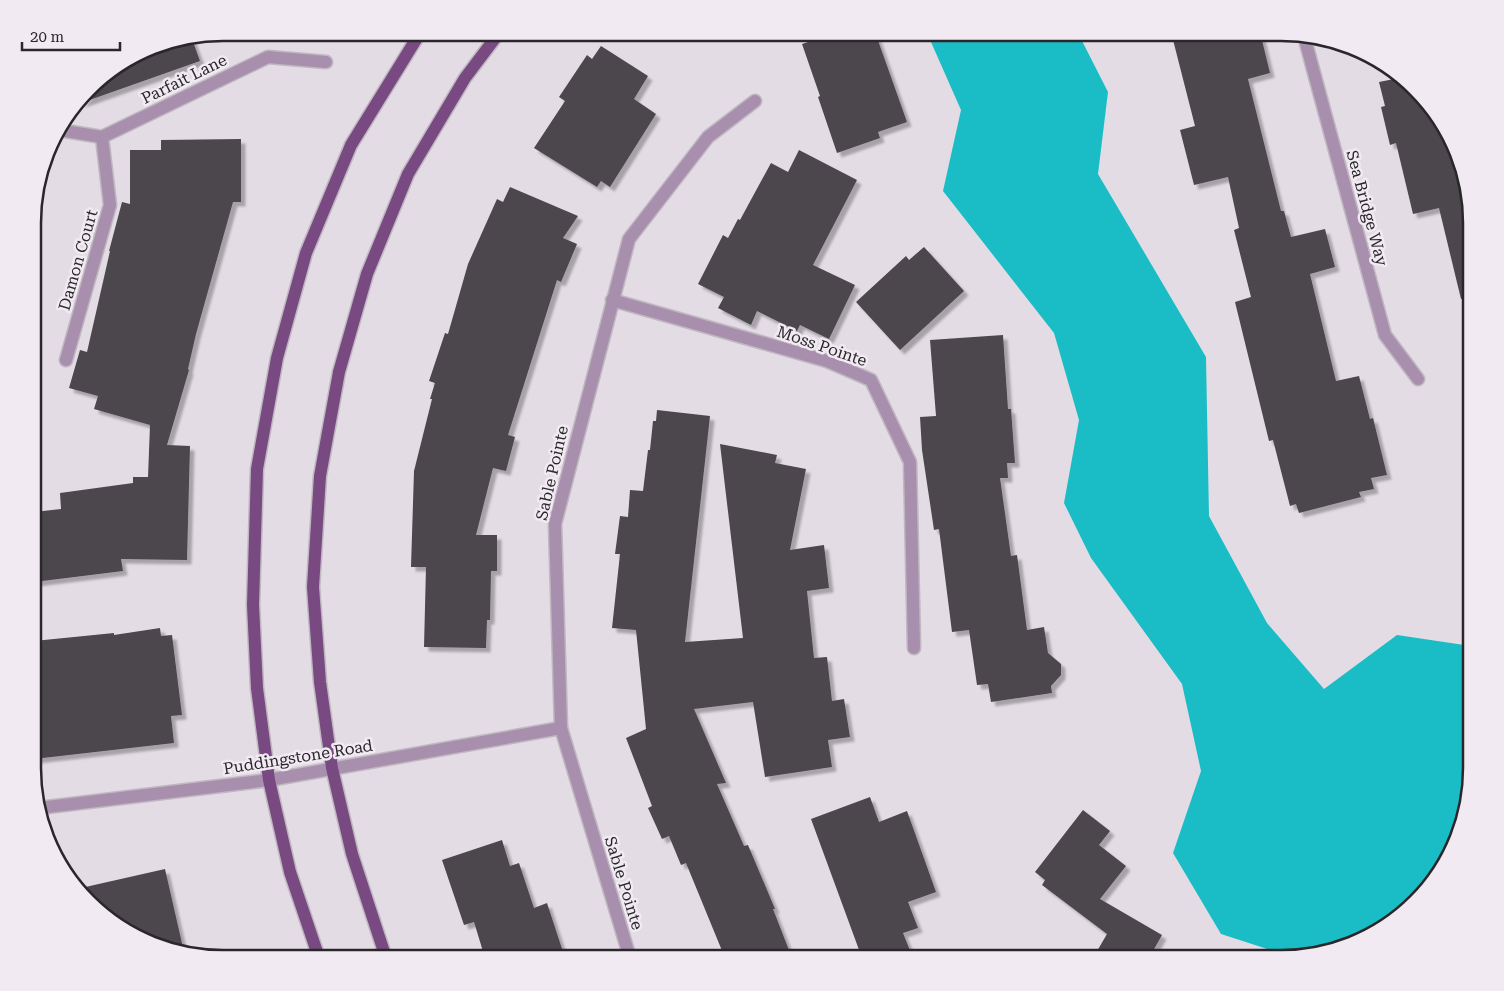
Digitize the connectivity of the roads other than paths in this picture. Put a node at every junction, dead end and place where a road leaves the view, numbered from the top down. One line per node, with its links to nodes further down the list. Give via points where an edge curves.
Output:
1 (415, 41): 14 (main road, via 351,145 306,253 277,358 257,469 253,605 257,688)
2 (492, 41): 13 (main road, via 465,78 408,174 366,274 339,372 320,476 313,587 320,682)
3 (1306, 43): 10 (street, Sea Bridge Way, via 1385,335)
4 (326, 62): 7 (street, Parfait Lane, via 268,57)
5 (755, 101): 8 (street, Sable Pointe, via 708,137 629,239)
6 (66, 131): 7 (street)
7 (102, 137): 9 (street, Damon Court, via 110,205)
8 (612, 300): 11 (street, Moss Pointe, via 827,361 871,380 910,462); 12 (street, Sable Pointe, via 555,524)
9 (66, 360)
10 (1418, 379)
11 (914, 648)
12 (561, 728): 13 (street, Puddingstone Road); 18 (street, Sable Pointe)
13 (332, 768): 14 (street, Puddingstone Road); 17 (main road, via 352,854)
14 (269, 780): 15 (street, Puddingstone Road); 16 (main road, via 290,872)
15 (46, 807)
16 (316, 950)
17 (383, 950)
18 (628, 950)

